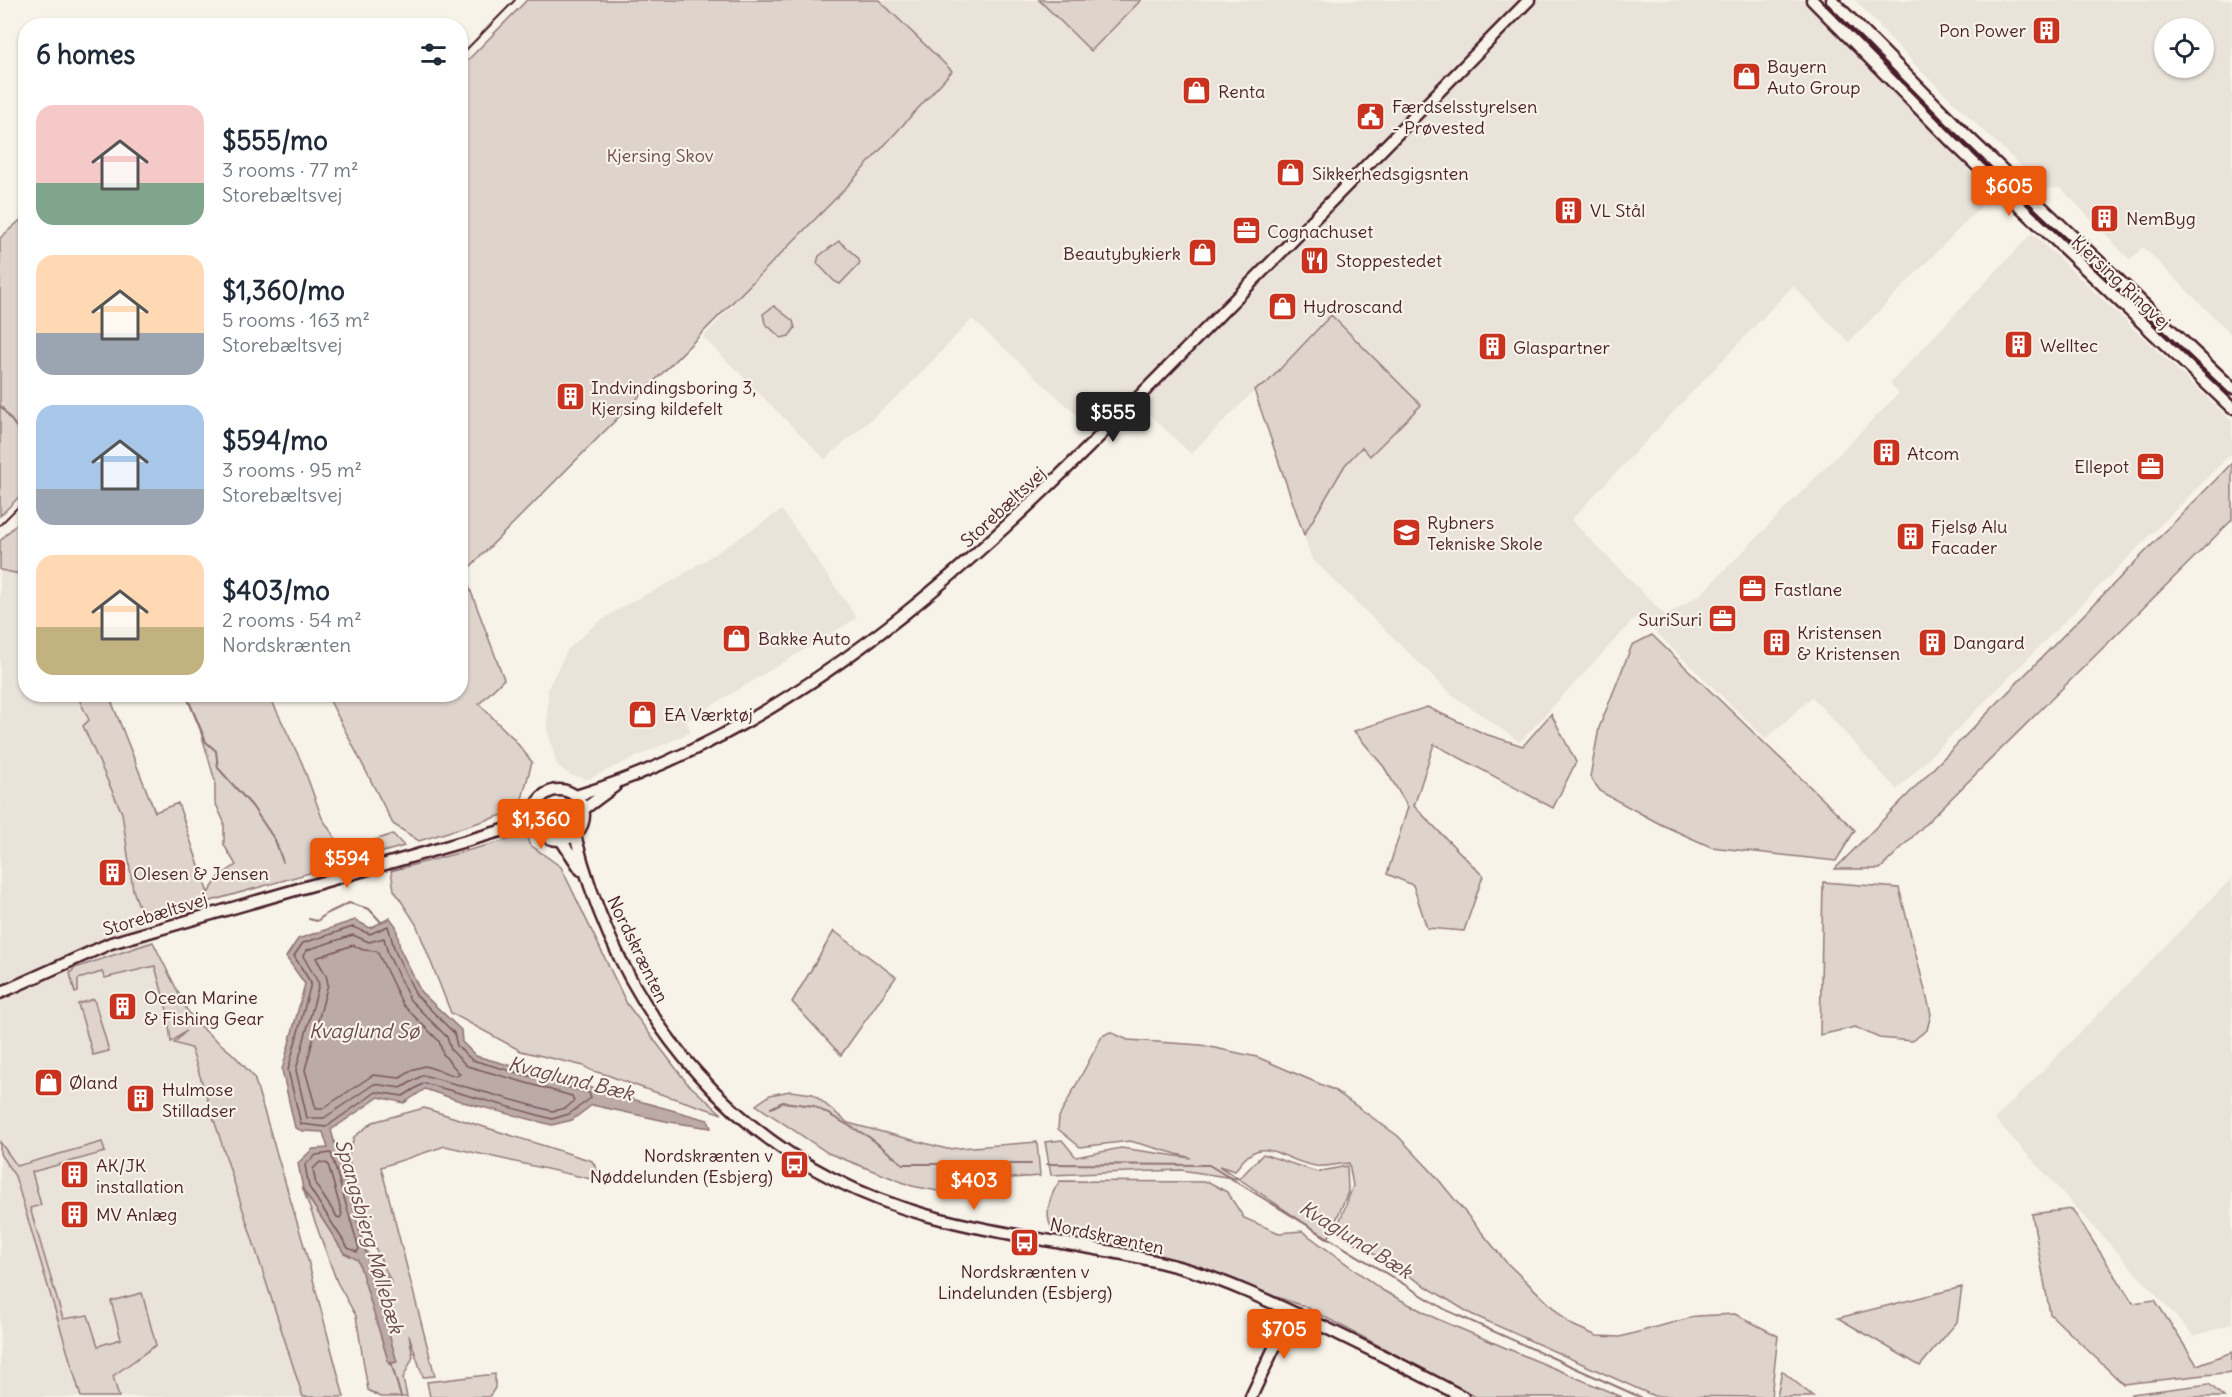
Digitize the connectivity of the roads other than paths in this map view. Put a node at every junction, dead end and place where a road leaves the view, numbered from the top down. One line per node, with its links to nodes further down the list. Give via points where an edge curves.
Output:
1 (1529, 0): 6 (street, Storebæltsvej, via 1061,476 951,578 849,656 790,694 717,737)
2 (1812, 0): 5 (street, Kjersing Ringvej, via 1968,158)
3 (1832, 0): 4 (street, Kjersing Ringvej, via 1980,149)
4 (2232, 388)
5 (2232, 408)
6 (618, 783): 7 (street, Storebæltsvej); 8 (street, Storebæltsvej)
7 (576, 796): 8 (street); 9 (street, via 554,790 540,799)
8 (584, 809): 12 (street, via 583,823)
9 (534, 813): 10 (street); 11 (street, Storebæltsvej)
10 (538, 828): 11 (street, Storebæltsvej); 13 (street, via 548,837)
11 (504, 830): 15 (street, Storebæltsvej, via 121,940)
12 (575, 835): 13 (street); 14 (street, Nordskrænten)
13 (561, 840): 14 (street, Nordskrænten)
14 (587, 880): 16 (street, Nordskrænten, via 630,978 680,1055 739,1116 811,1167 891,1204 1186,1269)
15 (0, 993)
16 (1291, 1312): 17 (street); 18 (street, Nordskrænten)
17 (1251, 1397)
18 (1463, 1397)

